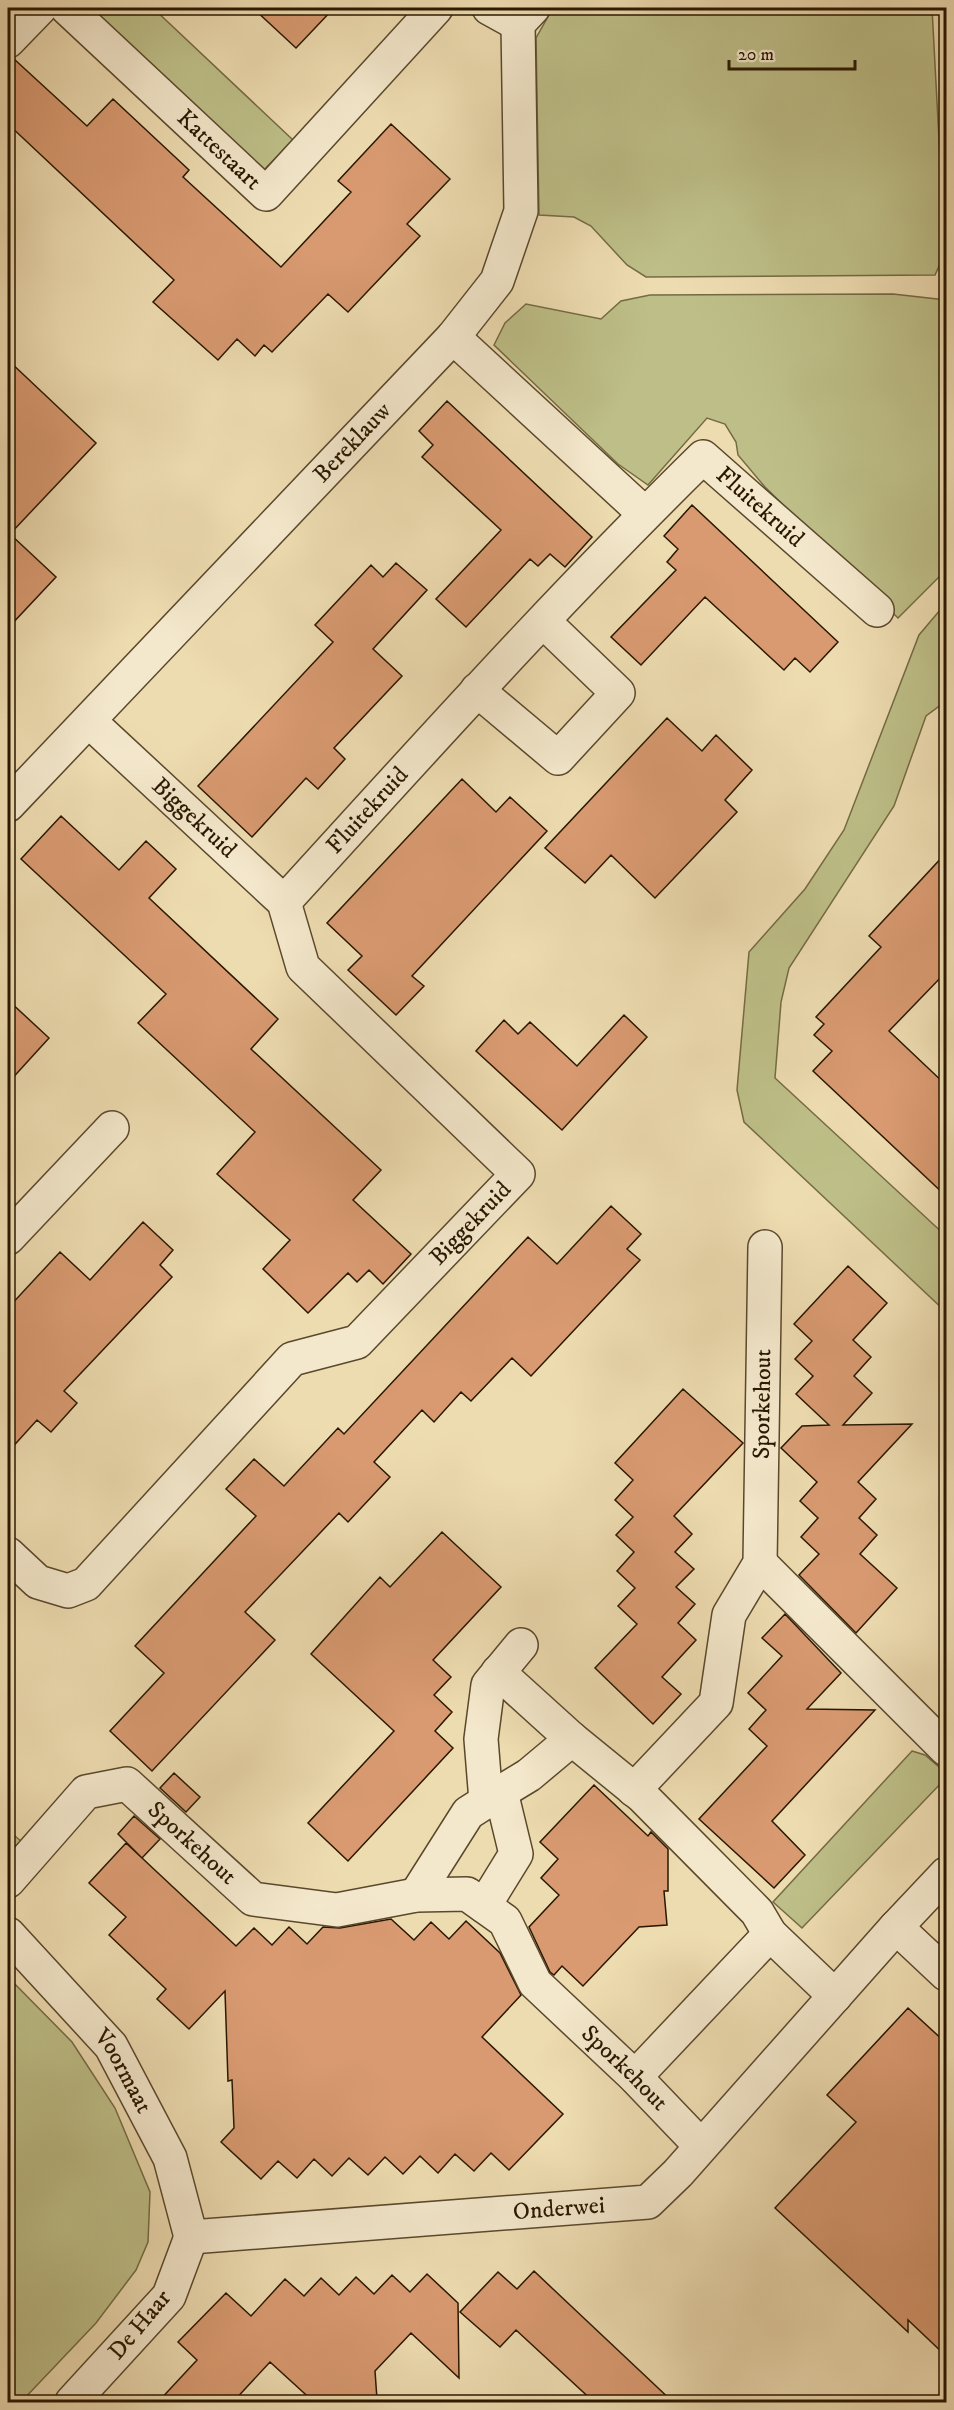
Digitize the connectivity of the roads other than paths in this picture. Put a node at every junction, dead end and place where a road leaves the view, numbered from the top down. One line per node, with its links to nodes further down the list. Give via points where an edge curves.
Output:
1 (40, 8): 6 (street)
2 (67, 8): 3 (street, Kattestaart, via 266,194)
3 (436, 8)
4 (489, 8): 5 (street)
5 (526, 16): 7 (street, Bereklauw, via 521,211 497,281)
6 (8, 41)
7 (453, 336): 8 (street); 12 (street, Bereklauw)
8 (645, 513): 9 (street, Fluitekruid, via 703,457); 10 (street, Fluitekruid)
9 (877, 610)
10 (543, 621): 11 (street, Fluitekruid); 11 (street, via 618,693 558,758)
11 (477, 690): 14 (street, Fluitekruid)
12 (89, 721): 13 (street, Bereklauw); 14 (street, Biggekruid)
13 (8, 805)
14 (284, 902): 18 (street, Biggekruid, via 303,967 518,1174 357,1342 292,1359 86,1584 68,1591 38,1582)
15 (112, 1128): 16 (street)
16 (8, 1238)
17 (765, 1247): 19 (street, Sporkehout)
18 (8, 1554)
19 (760, 1563): 23 (street); 24 (street, Sporkehout, via 729,1615 716,1703)
20 (521, 1644): 21 (street)
21 (498, 1672): 22 (street); 25 (street, via 488,1685 482,1739)
22 (572, 1739): 24 (street); 25 (street, via 529,1775)
23 (946, 1749)
24 (634, 1790): 32 (street, via 758,1912)
25 (494, 1797): 28 (street, via 468,1813); 29 (street, via 516,1854)
26 (946, 1874): 30 (street, Onderwei)
27 (8, 1881): 28 (street, Sporkehout, via 86,1792 128,1785 253,1899 337,1911)
28 (416, 1894): 29 (street, Sporkehout, via 467,1894)
29 (484, 1906): 35 (street, Sporkehout, via 505,1921 535,1983)
30 (896, 1927): 33 (street); 34 (street, Onderwei)
31 (8, 1934): 37 (street, Voormaat, via 111,2046 170,2157)
32 (770, 1934): 34 (street); 35 (street)
33 (946, 1974)
34 (835, 1996): 36 (street, Onderwei)
35 (635, 2077): 36 (street, Sporkehout)
36 (701, 2146): 37 (street, Onderwei, via 648,2202)
37 (191, 2237): 38 (street, De Haar, via 169,2296)
38 (72, 2403)

